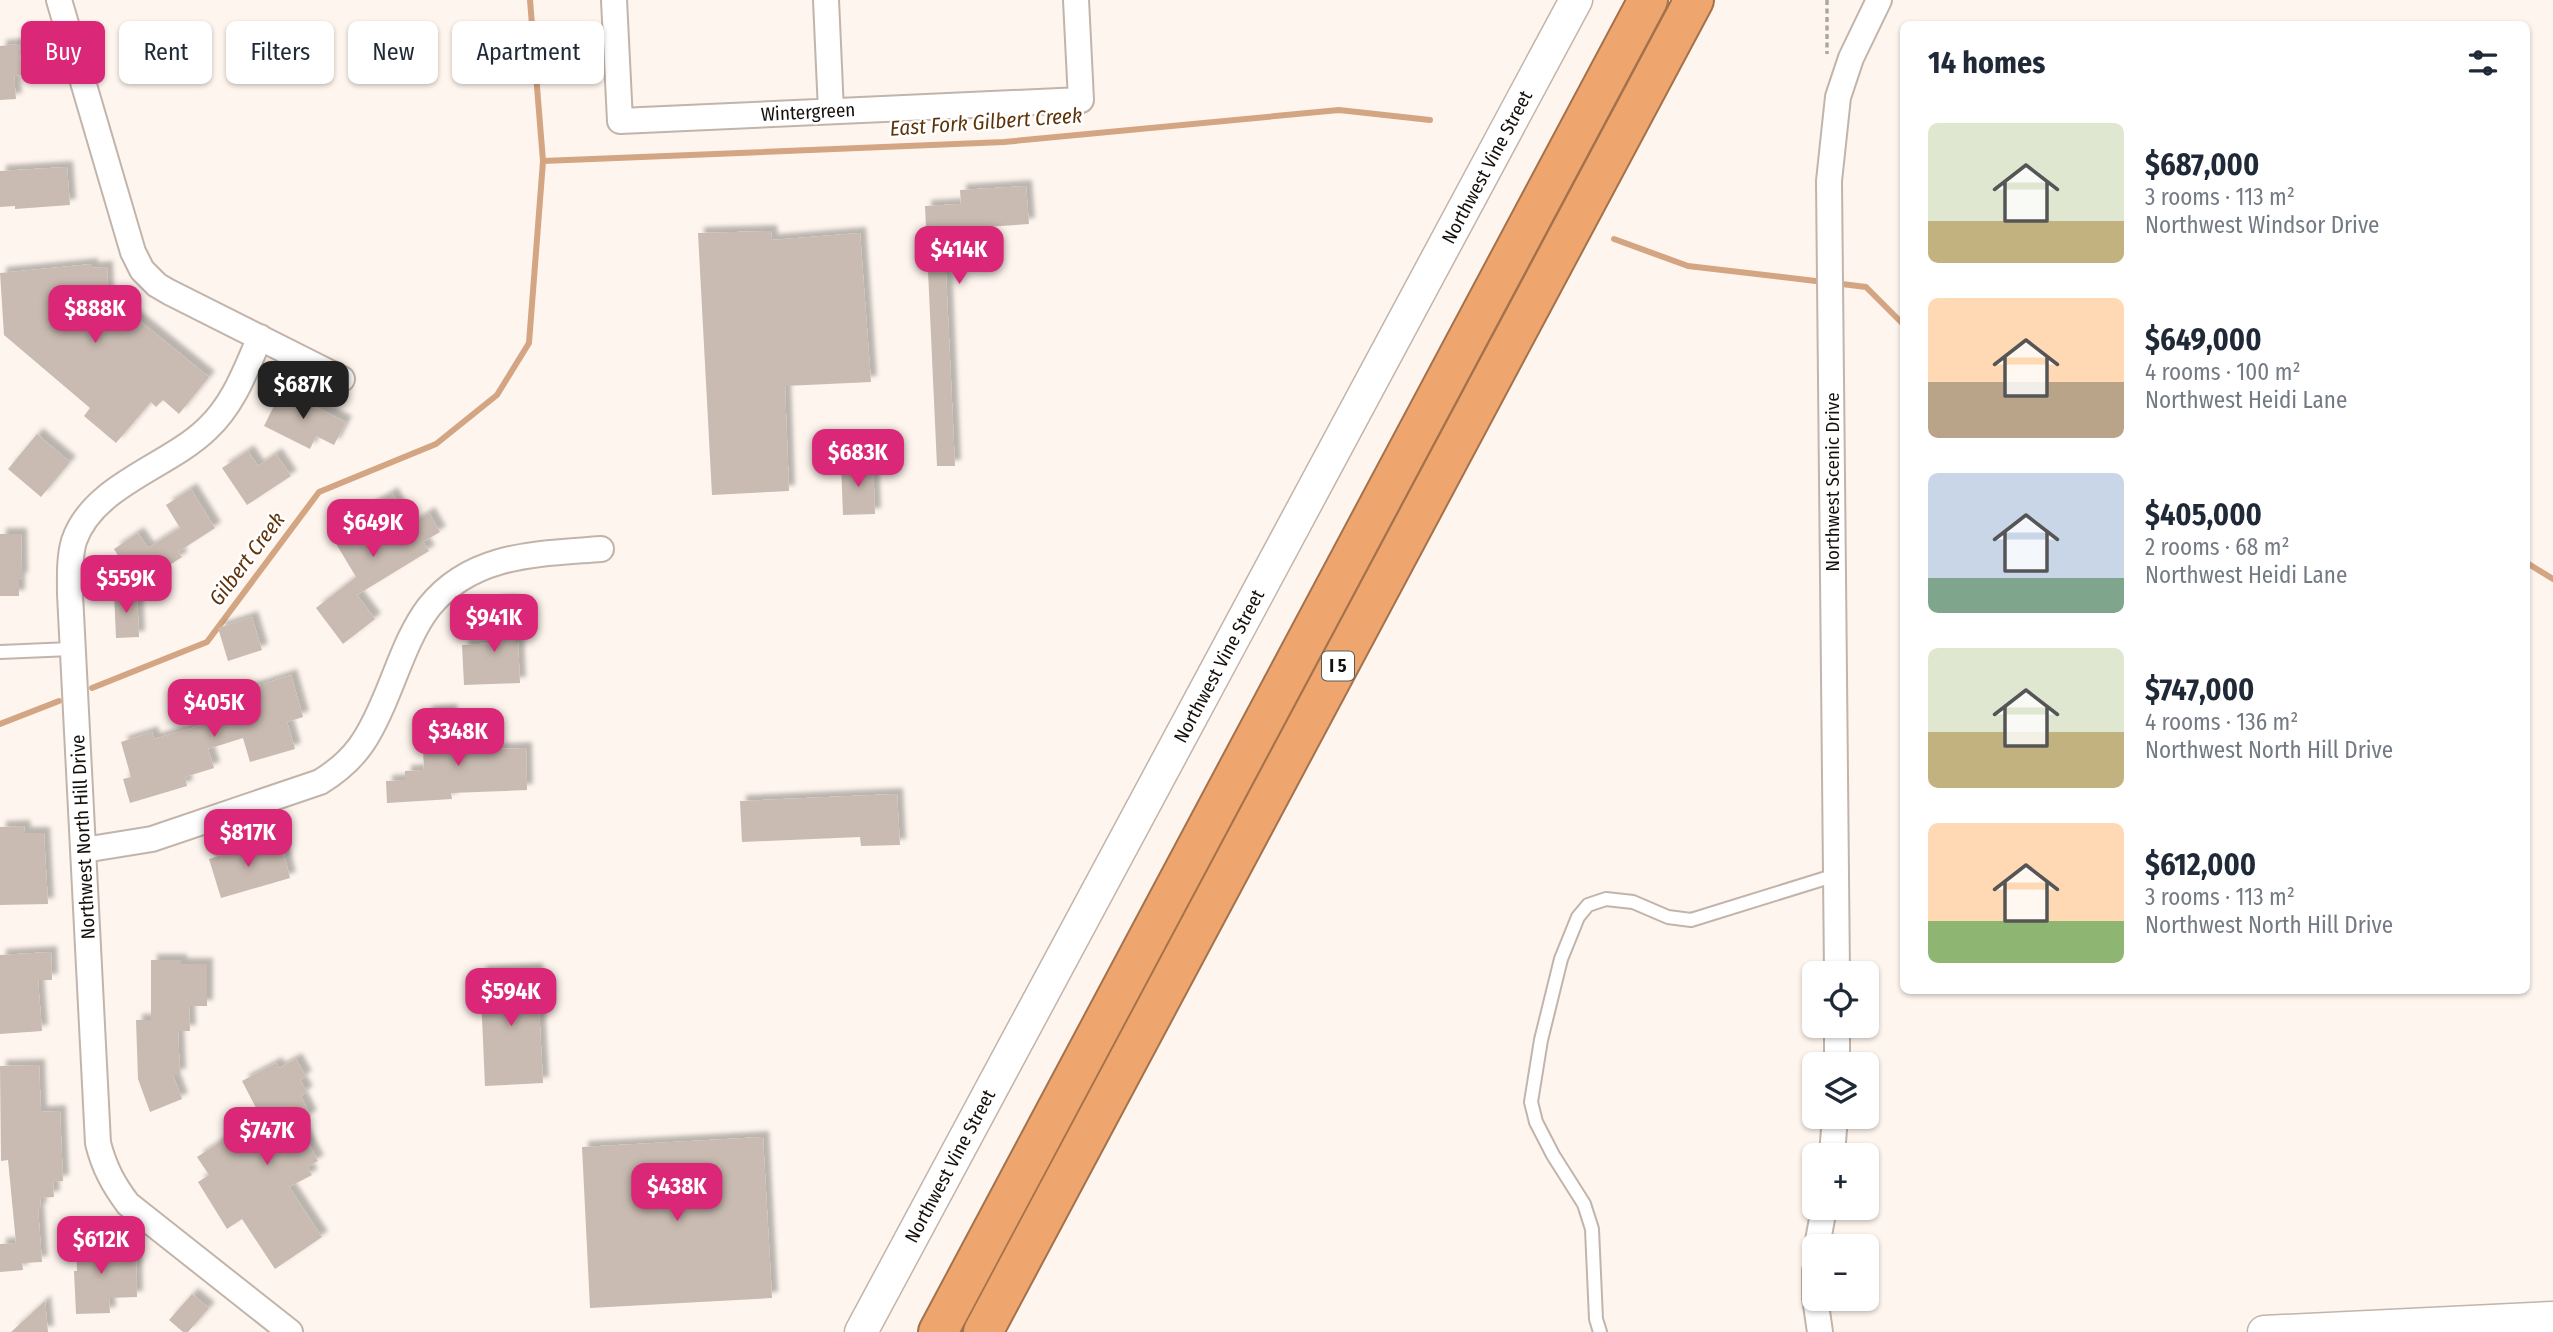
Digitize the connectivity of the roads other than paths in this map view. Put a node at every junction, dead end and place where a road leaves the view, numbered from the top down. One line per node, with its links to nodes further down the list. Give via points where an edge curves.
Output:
1 (59, 0): 10 (street, via 120,212 142,270 157,285)
2 (614, 0): 9 (street, Wintergreen, via 620,121)
3 (825, 0): 9 (street)
4 (1076, 0): 9 (street, Wintergreen, via 1081,100)
5 (1576, 0): 21 (street, Northwest Vine Street)
6 (1648, 0): 22 (highway, I 5)
7 (1694, 0): 23 (highway, I 5)
8 (1879, 0): 16 (street, Northwest Scenic Drive, via 1838,97 1829,181)
9 (831, 111)
10 (260, 337): 11 (street); 13 (street, Northwest North Hill Drive, via 237,390 206,431 104,499 85,519 70,561)
11 (342, 379)
12 (601, 549): 15 (street, via 525,555 491,563 448,588 429,607 414,633 358,750 342,769 320,782 152,839)
13 (71, 649): 14 (lane); 15 (street, Northwest North Hill Drive)
14 (0, 652)
15 (84, 850): 20 (street, Northwest North Hill Drive, via 98,1143 105,1169 128,1204)
16 (1836, 875): 17 (street, Northwest Scenic Drive); 24 (lane, via 1691,920 1668,917 1633,902 1606,899 1588,905 1578,917 1561,959 1531,1102 1536,1122 1584,1204 1592,1229)
17 (1837, 961)
18 (1817, 1311): 25 (street)
19 (2553, 1318): 26 (street)
20 (290, 1332)
21 (861, 1332)
22 (938, 1332)
23 (983, 1332)
24 (1600, 1332)
25 (1820, 1332)
26 (2264, 1332)

